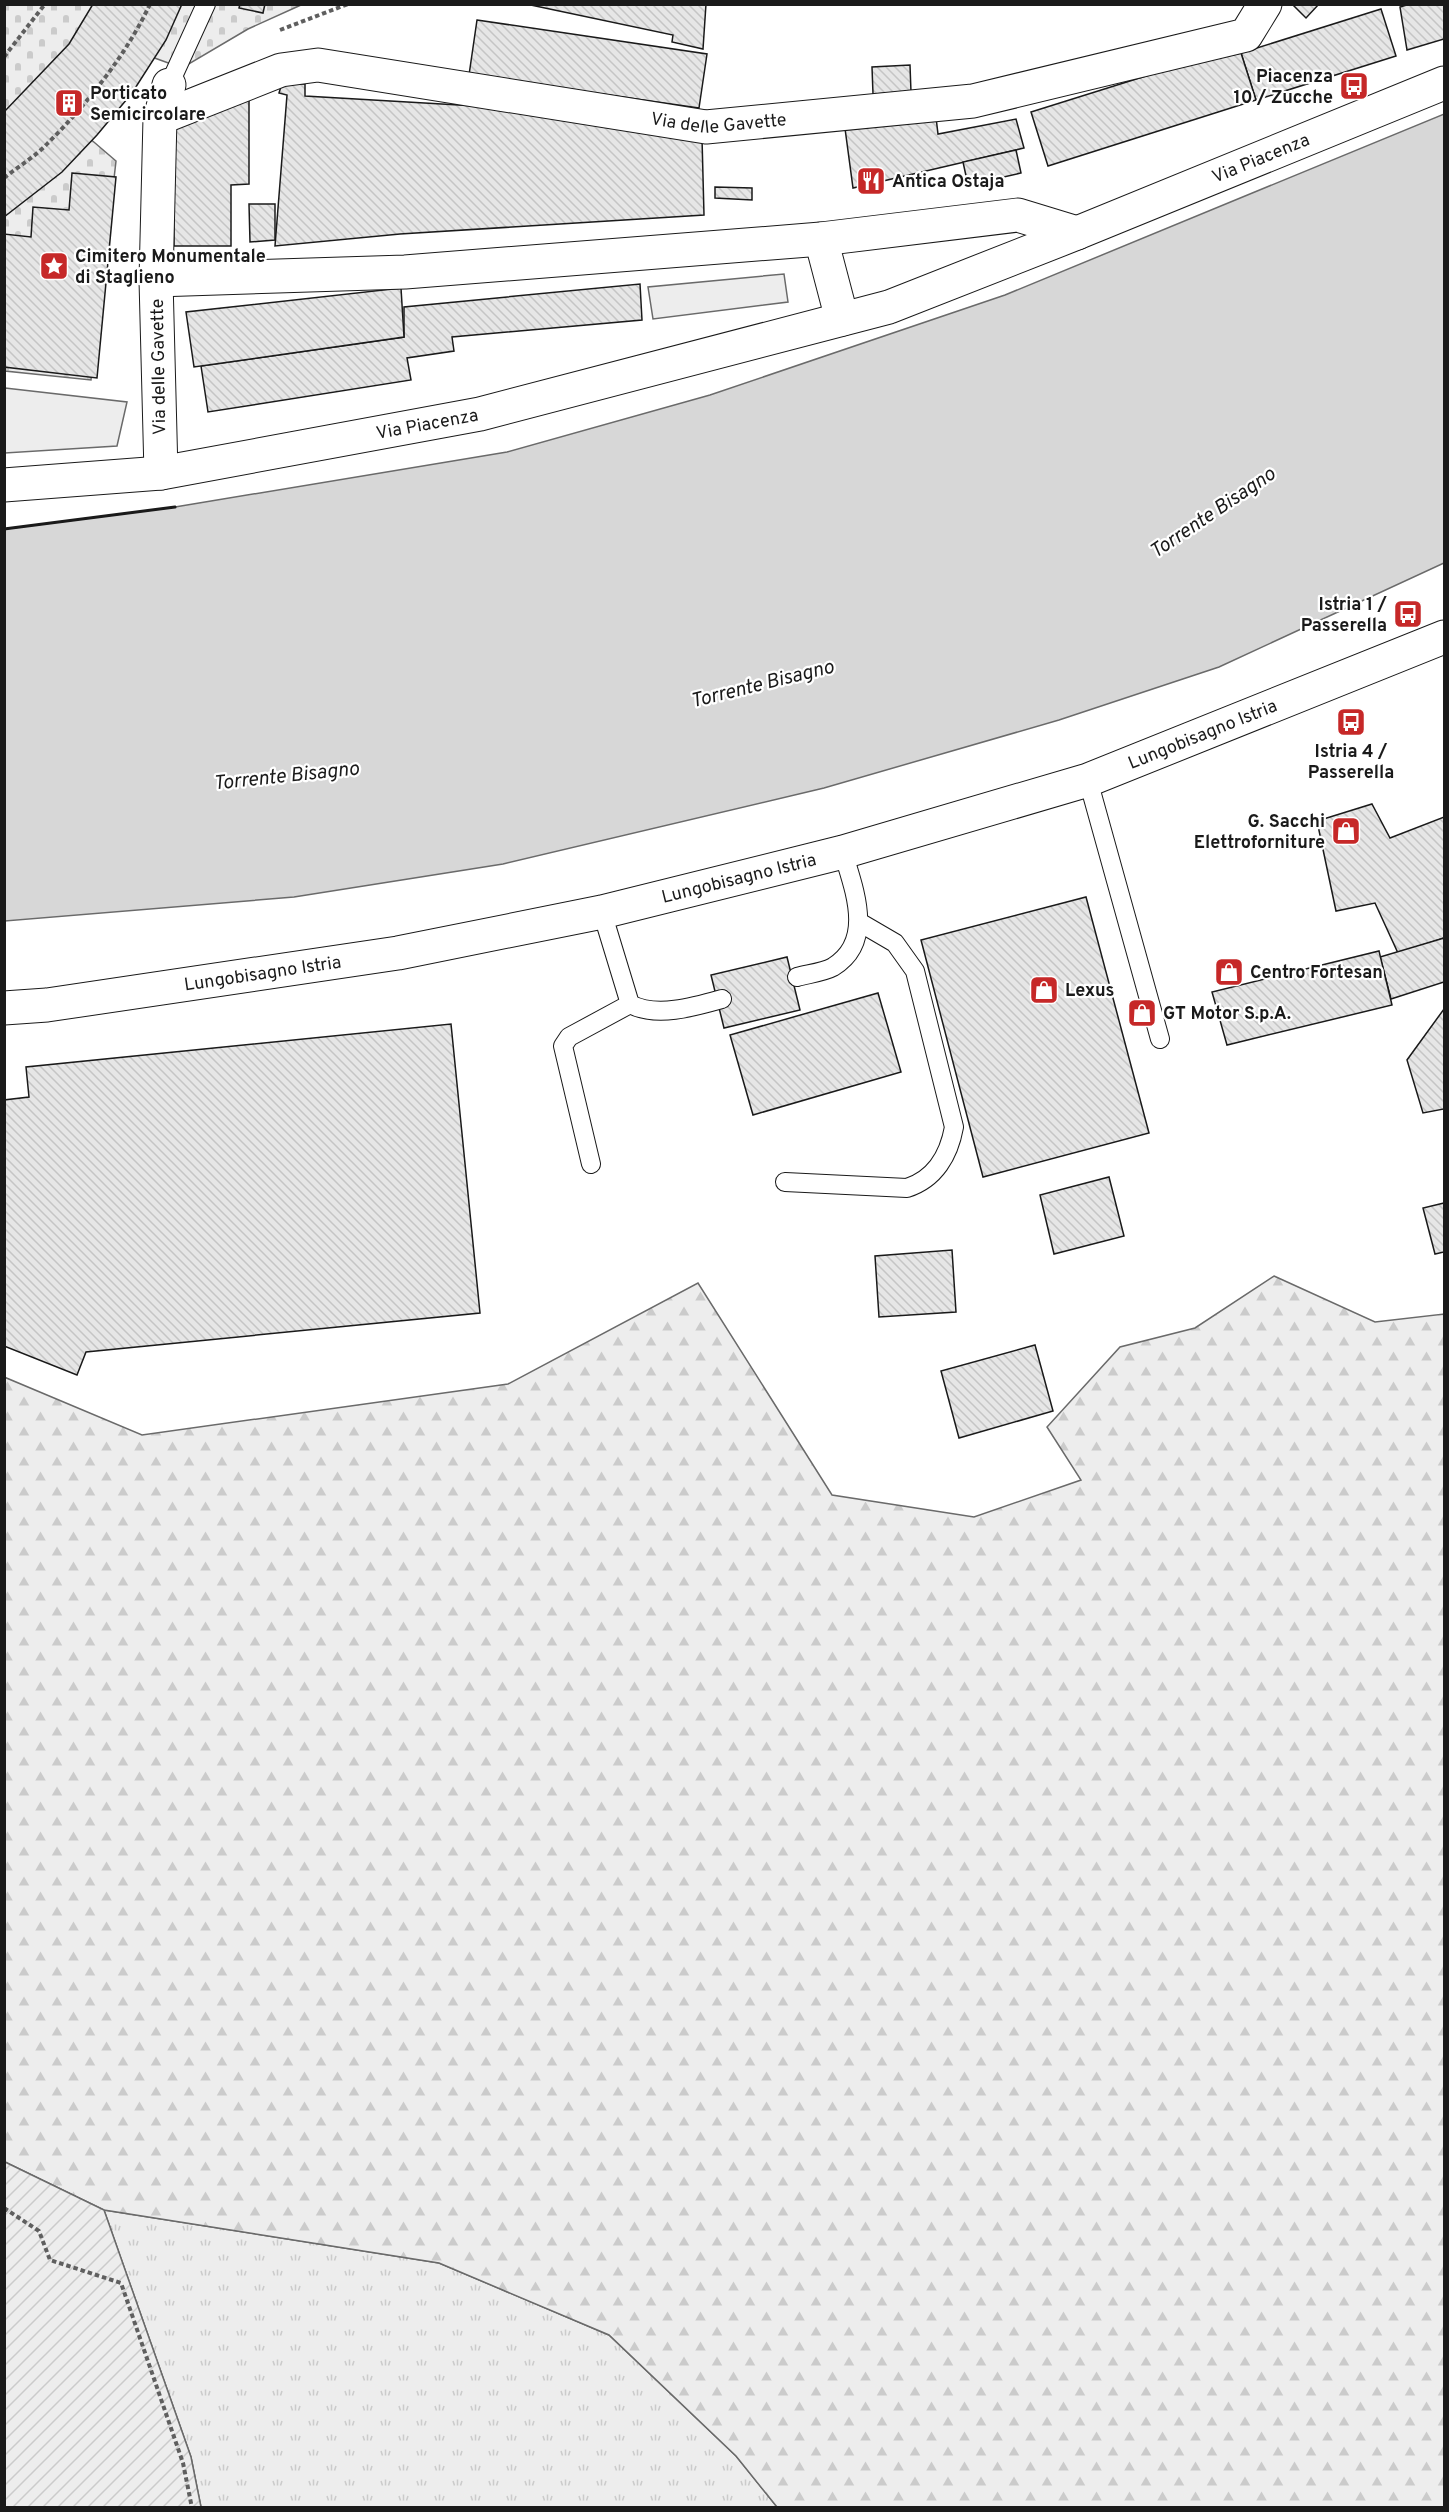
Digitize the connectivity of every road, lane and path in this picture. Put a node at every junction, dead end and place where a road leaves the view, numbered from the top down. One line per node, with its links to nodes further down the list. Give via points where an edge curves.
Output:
1 (45, 4): 5 (path)
2 (150, 4): 9 (path, via 104,77 48,144)
3 (206, 4): 7 (lane)
4 (1265, 4): 8 (main road, Via delle Gavette, via 1246,35 973,101 706,127 318,65 281,70)
5 (4, 57)
6 (1444, 83): 10 (main road, Via Piacenza)
7 (169, 85): 8 (main road, Via delle Gavette)
8 (160, 118): 12 (main road, Via delle Gavette)
9 (4, 178)
10 (1077, 233): 11 (main road, via 1018,215); 13 (main road, Via Piacenza, via 889,306)
11 (821, 239): 12 (main road, via 405,272); 13 (main road)
12 (156, 280): 14 (main road, Via delle Gavette)
13 (842, 319): 14 (main road, Via Piacenza, via 480,414)
14 (161, 473): 15 (main road, Via Piacenza)
15 (4, 485)
16 (1444, 637): 17 (main road, Lungobisagno Istria)
17 (1088, 780): 18 (main road, Lungobisagno Istria); 25 (lane)
18 (843, 852): 19 (main road, Lungobisagno Istria); 20 (lane)
19 (602, 912): 23 (lane); 24 (main road, Lungobisagno Istria, via 398,953)
20 (859, 922): 21 (lane, via 852,944 833,967); 27 (lane, via 895,943 915,971 954,1127 951,1140 935,1172 907,1188)
21 (797, 977)
22 (722, 999): 23 (lane, via 654,1011 642,1011)
23 (630, 1004): 26 (lane, via 569,1037 563,1046)
24 (4, 1008)
25 (1160, 1039)
26 (591, 1164)
27 (785, 1182)
28 (4, 2208): 29 (path, via 39,2231 50,2260 121,2283 183,2463)
29 (192, 2508)

